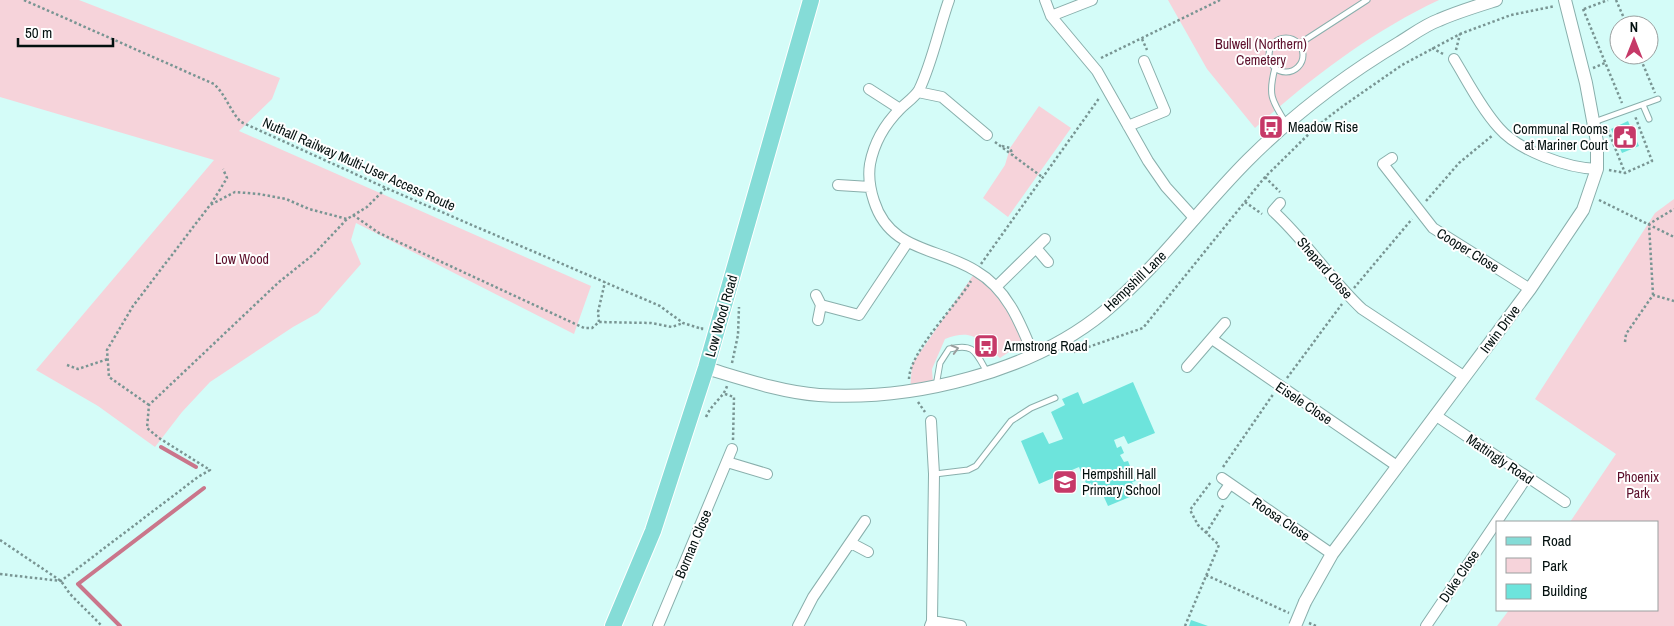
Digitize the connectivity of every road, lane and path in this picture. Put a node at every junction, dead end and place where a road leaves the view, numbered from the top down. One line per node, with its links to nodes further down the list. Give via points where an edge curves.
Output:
1 (24, 0): 42 (path, Nuthall Railway Multi-User Access Route, via 214,84 223,92 241,122)
2 (811, 0): 78 (main road, Low Wood Road)
3 (949, 0): 23 (street)
4 (1045, 0): 14 (street)
5 (1092, 0): 14 (street)
6 (1220, 0): 18 (path)
7 (1367, 0): 15 (lane)
8 (1496, 0): 31 (street, Hempshill Lane, via 1437,20 1353,70)
9 (1608, 0): 12 (path)
10 (1616, 0): 13 (path)
11 (1566, 7): 12 (path); 30 (street, Irwin Drive); 39 (path, via 1534,9 1511,15 1460,34 1417,56 1317,126)
12 (1583, 10): 28 (path)
13 (1623, 15)
14 (1051, 16): 18 (street)
15 (1299, 44): 20 (lane, via 1303,55 1296,68 1282,71); 20 (lane, via 1290,38 1276,42 1269,55)
16 (1454, 60): 35 (street, via 1500,129 1530,150 1551,159)
17 (1144, 61): 32 (street, via 1165,111)
18 (1091, 63): 21 (street)
19 (1643, 65): 24 (path)
20 (1276, 68): 31 (lane, via 1270,92)
21 (1108, 88): 32 (street); 38 (path)
22 (869, 89): 26 (street)
23 (918, 92): 26 (street); 33 (street, via 942,98)
24 (1658, 99): 25 (lane)
25 (1643, 105): 27 (lane); 29 (lane)
26 (900, 109): 41 (street, via 876,143 870,166)
27 (1632, 109): 28 (lane); 37 (path, via 1652,162)
28 (1626, 111): 30 (lane)
29 (1649, 119)
30 (1599, 121): 35 (street, Irwin Drive); 37 (path)
31 (1287, 125): 51 (street, Hempshill Lane, via 1248,160)
32 (1128, 126): 51 (street, via 1166,187)
33 (986, 135): 38 (path)
34 (1392, 158): 61 (street, Cooper Close, via 1383,164 1433,228)
35 (1597, 169): 37 (path); 43 (street, Irwin Drive)
36 (223, 170): 46 (path, via 227,178)
37 (1625, 173)
38 (1042, 177): 58 (path)
39 (1265, 178): 44 (path); 45 (path, via 1280,191)
40 (838, 185): 41 (street)
41 (870, 187): 55 (street, via 877,209 889,229)
42 (386, 188): 49 (path); 59 (path, Nuthall Railway Multi-User Access Route)
43 (1590, 195): 52 (path); 61 (street, Irwin Drive, via 1573,227)
44 (1245, 202): 48 (path, via 1263,214); 72 (path, via 1143,328 1074,352)
45 (1280, 203): 48 (street)
46 (210, 205): 50 (path, via 235,192 259,194 286,199); 76 (path, via 133,306 107,350)
47 (1674, 209): 52 (path)
48 (1273, 211): 82 (street, Shepard Close, via 1362,309)
49 (353, 216): 50 (path); 68 (path, via 379,233 584,328 592,328)
50 (347, 219): 87 (path, via 314,254 266,294)
51 (1195, 219): 72 (street, Hempshill Lane, via 1104,312)
52 (1649, 224): 53 (path); 63 (path)
53 (1674, 237)
54 (1045, 239): 56 (street)
55 (908, 243): 58 (street); 65 (street, via 859,315)
56 (1036, 248): 57 (street); 60 (street)
57 (1048, 262)
58 (976, 271): 60 (street); 84 (path, via 912,364)
59 (605, 282): 68 (path); 69 (path, Nuthall Railway Multi-User Access Route, via 660,306)
60 (996, 287): 75 (street, via 1011,306)
61 (1530, 289): 82 (street, Irwin Drive)
62 (816, 295): 65 (street)
63 (1652, 295): 64 (path); 74 (path, via 1626,334)
64 (1674, 301)
65 (821, 304): 67 (street)
66 (740, 307): 81 (path)
67 (818, 320)
68 (599, 322): 69 (path, via 651,323 672,327)
69 (684, 323): 71 (path, Nuthall Railway Multi-User Access Route)
70 (1225, 323): 73 (street)
71 (702, 329)
72 (1066, 338): 75 (street, Hempshill Lane)
73 (1212, 339): 79 (street); 92 (street, Eisele Close)
74 (1625, 342)
75 (1032, 354): 80 (street, Hempshill Lane)
76 (108, 359): 77 (path, via 78,369); 87 (path, via 109,377)
77 (67, 365)
78 (706, 368): 81 (street, Hempshill Lane); 113 (main road, Low Wood Road, via 653,531)
79 (1187, 368)
80 (988, 373): 83 (street, Hempshill Lane); 83 (lane, one-way to 80, via 940,363 949,349 966,346 972,349)
81 (730, 375): 84 (street, Hempshill Lane, via 818,395 860,396)
82 (1465, 377): 88 (street, Irwin Drive)
83 (936, 386): 84 (street, Hempshill Lane)
84 (910, 391): 89 (path)
85 (725, 394): 90 (path, via 734,397)
86 (1055, 398): 94 (lane, via 1011,422 976,466)
87 (149, 405): 109 (path, via 148,428 210,470)
88 (1435, 415): 92 (street, Irwin Drive); 95 (street, Mattingly Road)
89 (931, 421): 94 (street)
90 (732, 449): 91 (street, Borman Close)
91 (727, 462): 93 (street); 114 (street, Borman Close)
92 (1397, 466): 106 (street, Irwin Drive)
93 (767, 474)
94 (934, 474): 111 (street)
95 (1527, 477): 98 (street, Mattingly Road); 100 (street, Duke Close)
96 (1223, 479): 97 (street); 102 (path, via 1190,510); 106 (street, Roosa Close)
97 (1223, 494): 102 (path, via 1224,504)
98 (1565, 502)
99 (865, 521): 104 (street)
100 (1497, 521)
101 (1496, 523): 119 (street, Duke Close)
102 (1206, 532): 108 (path, via 1219,545)
103 (0, 540): 109 (path)
104 (851, 543): 105 (street); 115 (street, via 813,597)
105 (868, 552)
106 (1332, 554): 118 (street, Irwin Drive, bridge)
107 (0, 574): 109 (path)
108 (1206, 575): 110 (path); 117 (path)
109 (61, 581): 112 (path)
110 (1285, 611)
111 (931, 624): 116 (street)
112 (102, 626)
113 (613, 626)
114 (658, 626)
115 (798, 626)
116 (961, 626)
117 (1186, 626)
118 (1294, 626)
119 (1426, 626)

